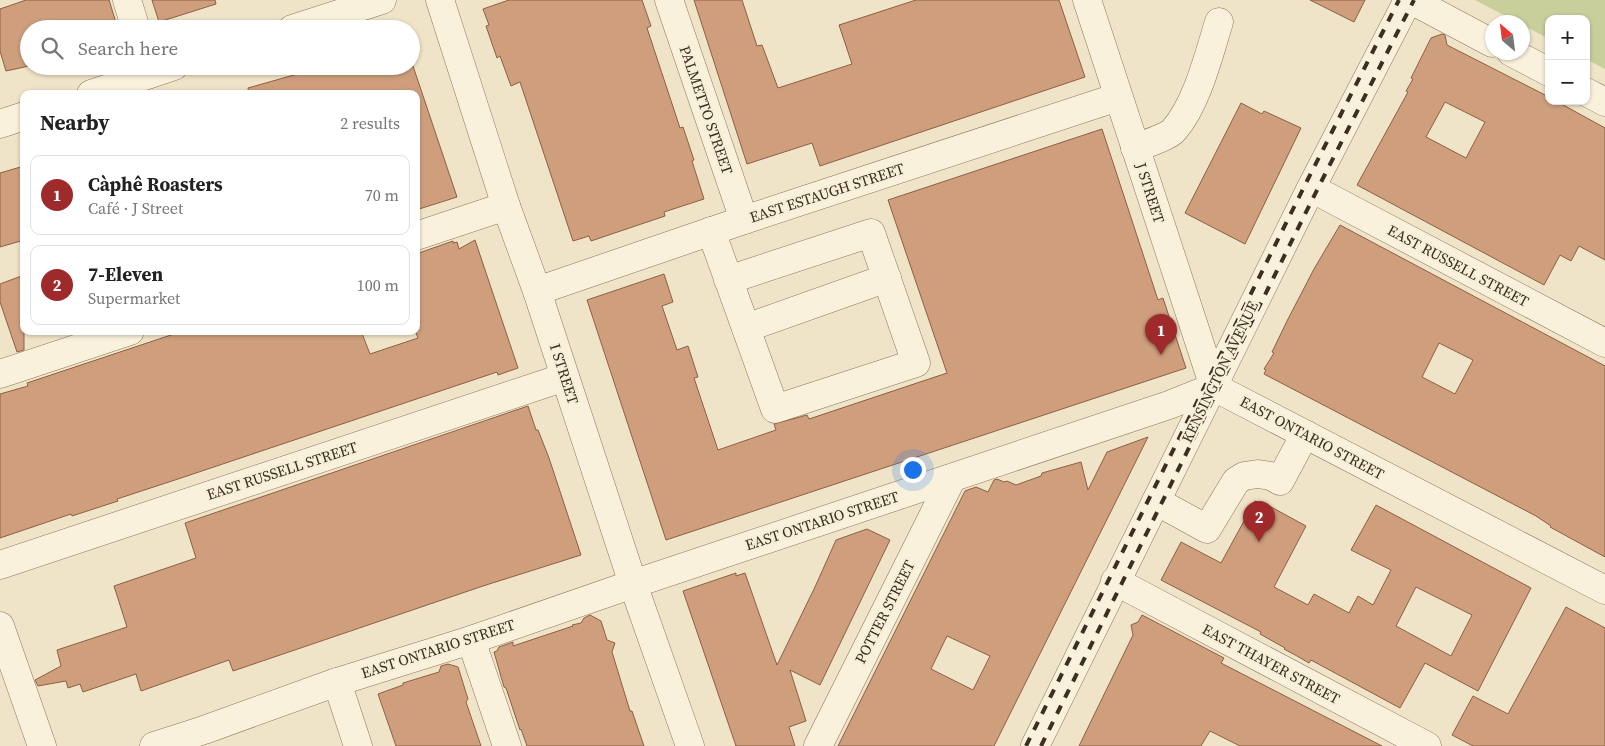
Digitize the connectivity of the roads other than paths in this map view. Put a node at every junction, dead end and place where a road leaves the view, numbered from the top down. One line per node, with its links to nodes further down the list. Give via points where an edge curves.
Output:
1 (127, 0): 7 (street)
2 (382, 0): 8 (street)
3 (440, 0): 20 (street, I STREET)
4 (669, 0): 21 (street, PALMETTO STREET)
5 (1087, 0): 16 (street, J STREET)
6 (1410, 0): 10 (street); 19 (street, KENSINGTON AVENUE)
7 (133, 20)
8 (320, 20)
9 (1219, 22): 18 (street, via 1203,74 1189,107 1173,131)
10 (1485, 39)
11 (1526, 60): 12 (street)
12 (1545, 70)
13 (142, 75): 14 (street)
14 (102, 90)
15 (1590, 94): 17 (street)
16 (1118, 97): 18 (street, J STREET); 21 (street, EAST ESTAUGH STREET)
17 (1605, 102)
18 (1135, 148): 32 (street, J STREET)
19 (1311, 188): 29 (street, EAST RUSSELL STREET); 32 (street, KENSINGTON AVENUE)
20 (506, 206): 23 (street); 26 (street, I STREET)
21 (744, 220): 22 (street, EAST ESTAUGH STREET)
22 (711, 231): 25 (street); 26 (street, EAST ESTAUGH STREET)
23 (420, 235)
24 (887, 278): 25 (street, via 872,233); 27 (street); 27 (street, via 916,363 775,409)
25 (728, 280): 27 (street)
26 (536, 291): 31 (street, I STREET)
27 (746, 328)
28 (118, 335): 30 (street)
29 (1605, 343)
30 (0, 374)
31 (565, 377): 36 (street, EAST RUSSELL STREET); 38 (street, I STREET)
32 (1214, 387): 33 (street, EAST ONTARIO STREET); 34 (street, EAST ONTARIO STREET, via 1169,406); 35 (street, KENSINGTON AVENUE)
33 (1305, 434): 35 (street, via 1280,481 1258,474 1236,481 1207,528); 39 (street, EAST ONTARIO STREET)
34 (952, 478): 38 (street, EAST ONTARIO STREET); 49 (street, POTTER STREET)
35 (1156, 501): 37 (street, KENSINGTON AVENUE)
36 (0, 565)
37 (1115, 582): 50 (street, KENSINGTON AVENUE); 51 (street, EAST THAYER STREET)
38 (633, 584): 41 (street, EAST ONTARIO STREET); 48 (street, I STREET)
39 (1605, 590)
40 (0, 626): 44 (street)
41 (471, 640): 42 (street, EAST ONTARIO STREET); 47 (street)
42 (336, 682): 43 (street, EAST ONTARIO STREET); 46 (street)
43 (207, 738): 45 (street, EAST ONTARIO STREET)
44 (42, 746)
45 (154, 746)
46 (358, 746)
47 (507, 746)
48 (690, 746)
49 (818, 746)
50 (1035, 746)
51 (1427, 746)

